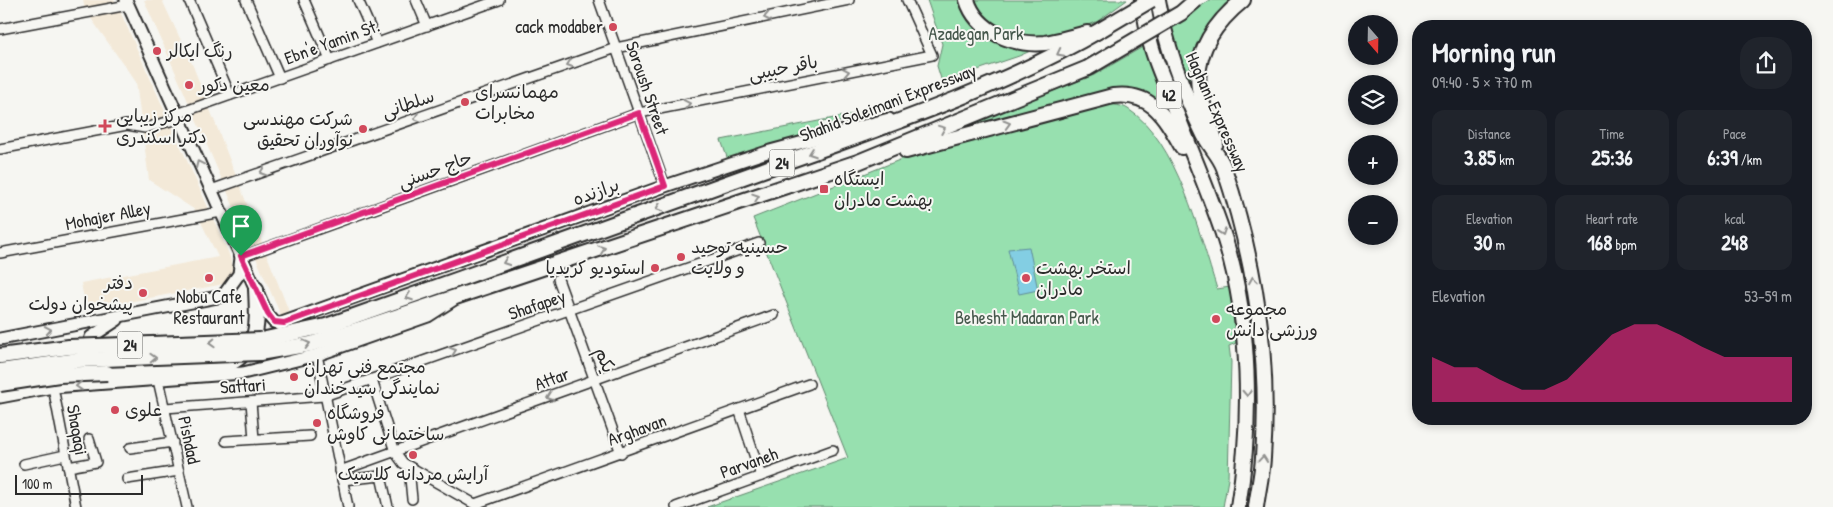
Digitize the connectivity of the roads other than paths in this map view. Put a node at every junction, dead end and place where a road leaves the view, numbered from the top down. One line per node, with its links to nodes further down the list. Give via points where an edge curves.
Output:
1 (189, 0): 28 (street)
2 (246, 0): 27 (street)
3 (304, 0): 26 (street)
4 (358, 0): 24 (street)
5 (416, 0): 21 (street)
6 (469, 0): 19 (street)
7 (499, 0): 19 (street, Ebn'e Yamin St.)
8 (599, 0): 25 (street, Soroush Street)
9 (849, 0): 25 (street, سلطانی, one-way to 25)
10 (906, 0): 30 (street, باقر حبیبی, one-way to 10, via 932,55)
11 (967, 0): 23 (highway, via 978,21 994,34 1020,42 1046,43)
12 (1142, 0): 36 (highway, Haghani Expressway / 42, via 1151,45)
13 (1151, 0): 23 (highway, 24, bridge)
14 (1158, 0): 34 (highway, Haghani Expressway / 42, via 1164,37 1187,96 1205,137)
15 (1196, 0): 20 (highway, 24, bridge)
16 (1202, 0): 20 (highway)
17 (1244, 0): 34 (highway, via 1212,32 1200,61 1201,99)
18 (127, 3): 22 (street); 31 (main road)
19 (473, 9): 21 (street, Ebn'e Yamin St.)
20 (1181, 13): 33 (highway, 24, one-way to 20, bridge, via 1088,68)
21 (427, 26): 24 (street, Ebn'e Yamin St.)
22 (0, 29)
23 (1102, 29): 29 (highway, Shahid Soleimani Expressway / 24, one-way to 29, via 1059,54)
24 (376, 43): 26 (street, Ebn'e Yamin St.)
25 (616, 48): 30 (street, Soroush Street); 37 (street, سلطانی, one-way to 37)
26 (330, 60): 27 (street, Ebn'e Yamin St.)
27 (280, 78): 28 (street, Ebn'e Yamin St.)
28 (230, 95): 31 (street, Ebn'e Yamin St.)
29 (934, 106): 35 (main road, برازنده, via 770,151); 49 (highway, 24, one-way to 49)
30 (639, 113): 35 (street, Soroush Street); 41 (street, حاج حسنی)
31 (178, 116): 32 (street, Ebn'e Yamin St., via 145,128 127,125); 37 (main road, one-way to 31)
32 (0, 149)
33 (858, 162): 36 (highway, one-way to 36, via 1125,94 1145,100 1164,116); 44 (highway, 24, one-way to 33)
34 (1223, 165): 90 (highway, Haghani Expressway / 42, one-way to 34, via 1263,459 1261,330 1253,276)
35 (665, 186): 43 (main road, برازنده, via 284,323 274,322)
36 (1204, 187): 89 (highway, Haghani Expressway / 42, one-way to 89, via 1231,262 1244,345 1246,461)
37 (211, 190): 38 (main road)
38 (221, 212): 40 (street, Mohajer Alley); 41 (main road)
39 (759, 243): 45 (street, Shafapey)
40 (0, 253)
41 (241, 256): 43 (main road); 46 (main road, via 239,274 223,296)
42 (558, 279): 45 (street, یکم)
43 (256, 289): 53 (highway, via 254,338 243,357 230,365)
44 (457, 298): 49 (highway, 24, one-way to 44, via 310,344); 50 (main road, via 428,316)
45 (569, 311): 55 (street, Shafapey, one-way to 45); 56 (street, یکم)
46 (127, 315): 48 (main road, one-way to 46); 53 (main road, via 91,337 86,349 90,370 98,380)
47 (774, 315): 56 (street, Attar)
48 (0, 339)
49 (260, 347): 51 (highway, 24, one-way to 51, bridge, via 85,346); 52 (highway, 24, one-way to 49, bridge, via 78,360)
50 (317, 355): 54 (main road, via 226,376); 60 (street)
51 (0, 356)
52 (0, 371)
53 (108, 378): 54 (main road); 57 (highway, bridge, via 59,375); 59 (main road, one-way to 59)
54 (158, 380): 63 (street, Pishdad)
55 (372, 380): 60 (street, Shafapey); 72 (street)
56 (596, 381): 72 (street, Attar, one-way to 72); 73 (street, یکم)
57 (0, 384)
58 (809, 384): 64 (street, Arghavan)
59 (53, 387): 61 (main road); 74 (street, Shaqaqi)
60 (324, 396): 62 (street, Sattari); 79 (street)
61 (0, 397)
62 (251, 402): 63 (street, Sattari); 67 (street)
63 (165, 408): 69 (street, Pishdad)
64 (740, 409): 73 (street, Arghavan); 80 (street)
65 (310, 436): 67 (street)
66 (89, 438): 76 (street, via 96,462)
67 (254, 439): 68 (street)
68 (226, 441)
69 (172, 442): 70 (street); 78 (street, Pishdad)
70 (130, 448)
71 (833, 450): 80 (street, Parvaneh)
72 (395, 452): 77 (street); 79 (street, Attar)
73 (621, 453): 83 (street, Arghavan)
74 (65, 455): 75 (street); 76 (street, Shaqaqi)
75 (24, 464)
76 (68, 467): 84 (street, Shaqaqi)
77 (409, 468): 82 (street); 83 (street)
78 (179, 472): 81 (street); 85 (street, Pishdad)
79 (341, 475): 86 (street); 87 (street, via 381,476)
80 (761, 476): 88 (street, Parvaneh)
81 (127, 479)
82 (412, 499)
83 (478, 505)
84 (76, 507)
85 (186, 507)
86 (348, 507)
87 (388, 507)
88 (676, 507)
89 (1238, 507)
90 (1256, 507)

